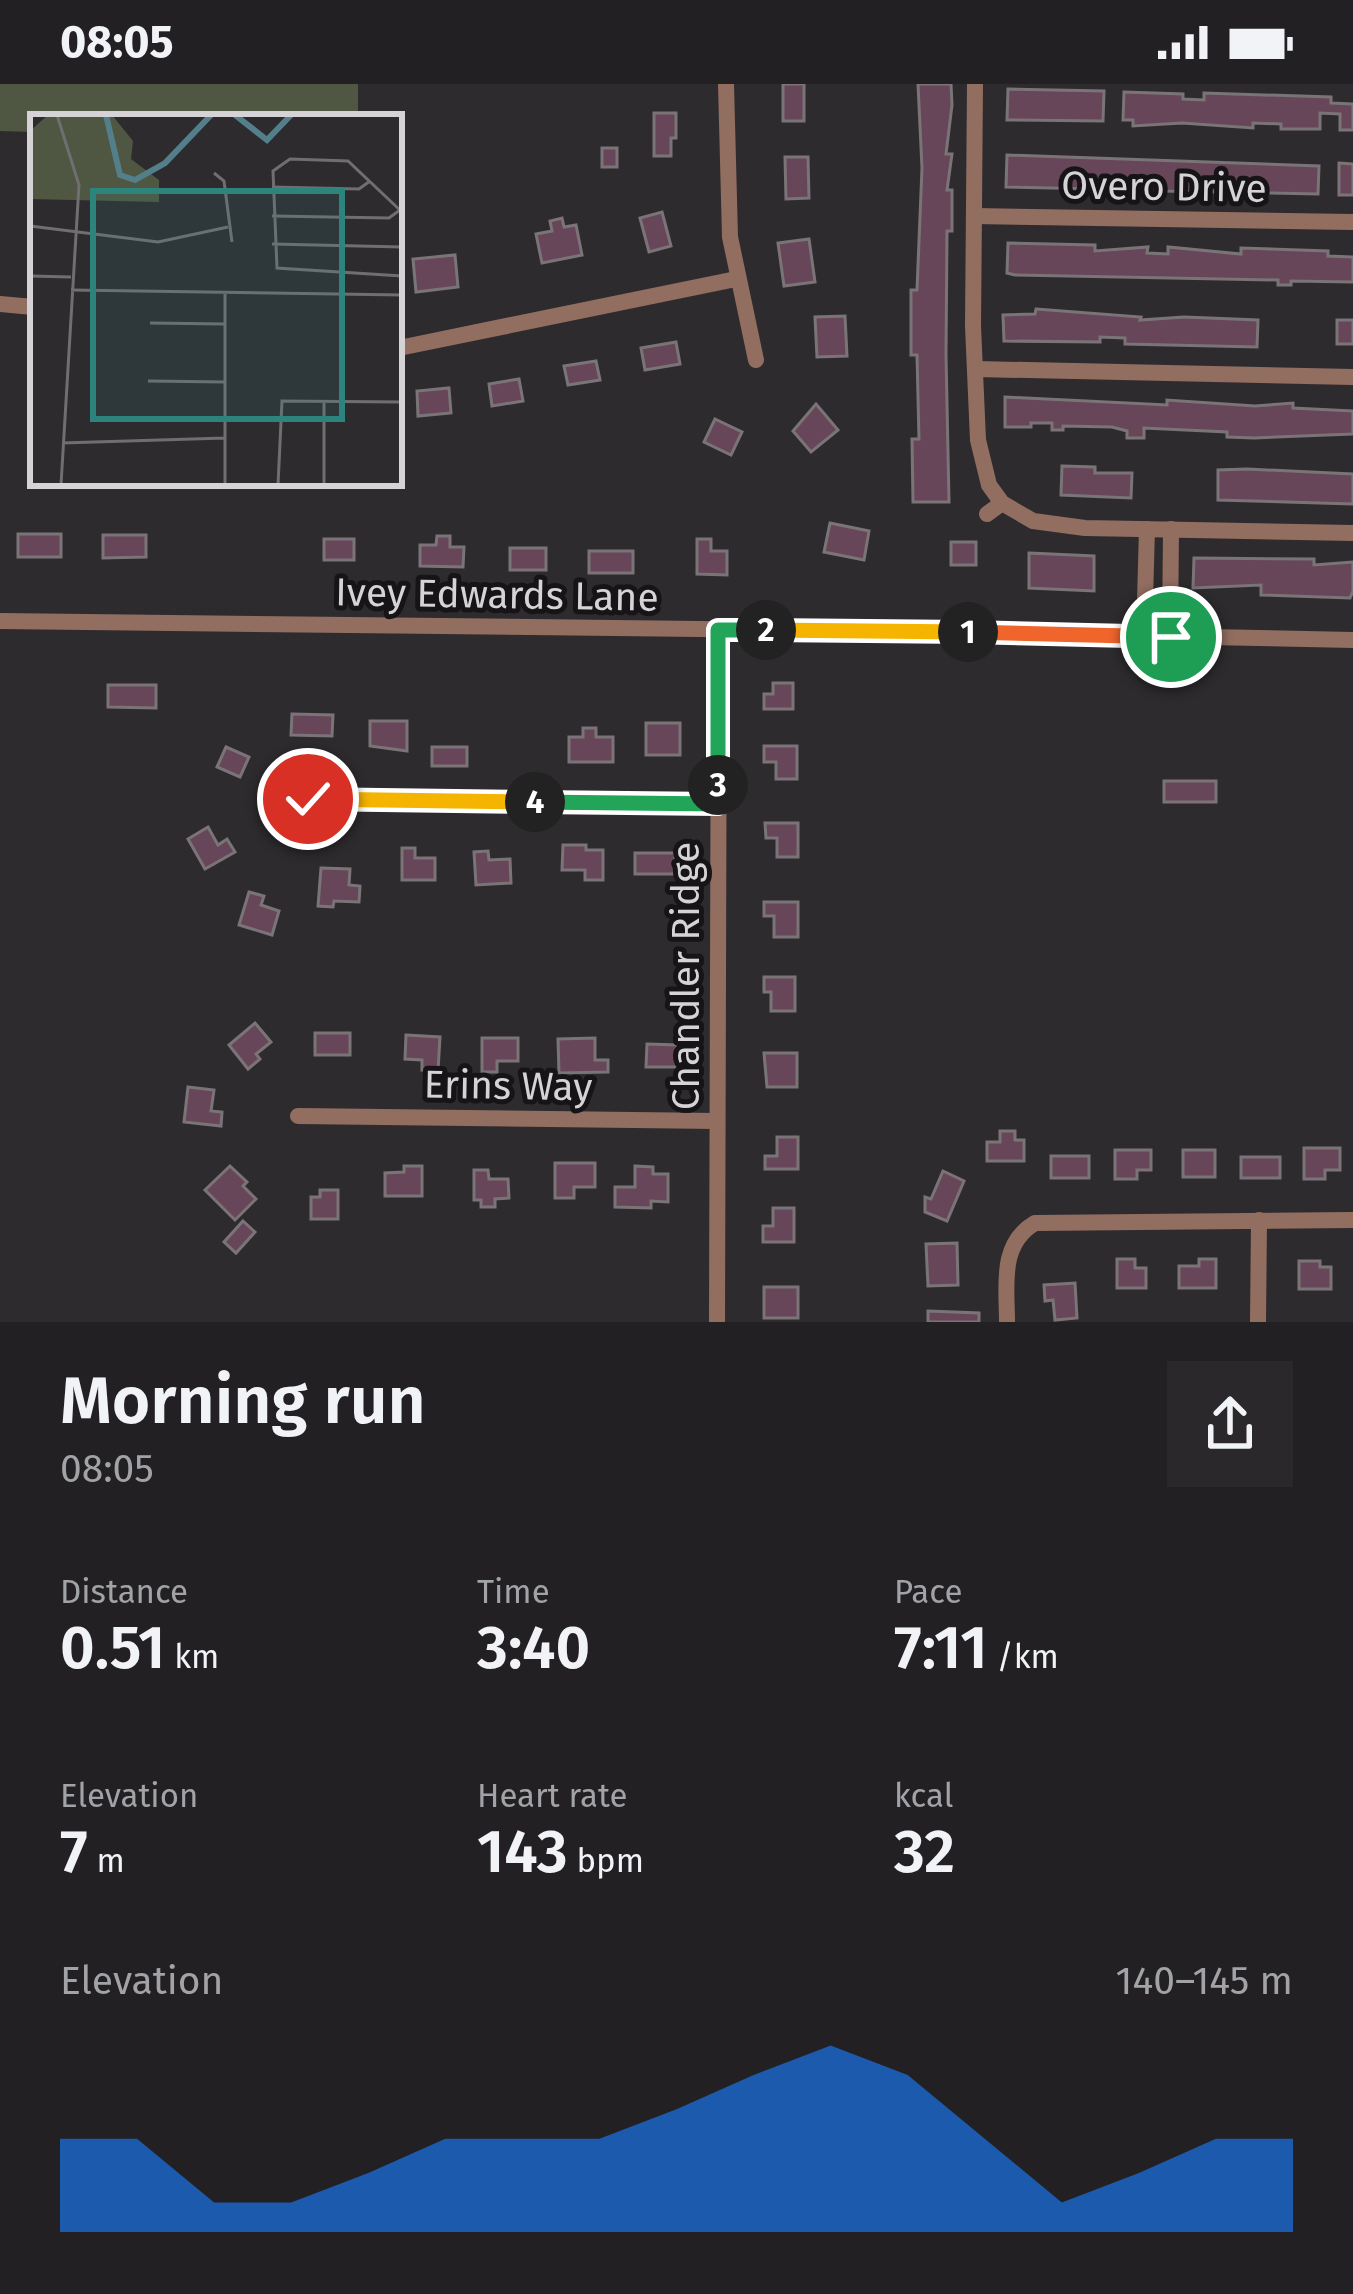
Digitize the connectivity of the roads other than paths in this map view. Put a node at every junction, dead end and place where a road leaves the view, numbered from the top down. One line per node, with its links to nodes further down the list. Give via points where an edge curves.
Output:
1 (726, 84): 5 (street)
2 (975, 84): 3 (street)
3 (974, 216): 4 (street, Overo Drive); 10 (street)
4 (1353, 222)
5 (736, 279): 8 (street); 9 (street)
6 (0, 304): 7 (street)
7 (30, 307)
8 (402, 347)
9 (756, 360)
10 (975, 369): 11 (street); 12 (street, via 978,440 994,508 1033,521)
11 (1353, 376)
12 (1147, 529): 13 (street); 17 (street)
13 (1171, 530): 14 (street); 18 (street)
14 (1353, 533)
15 (0, 622): 16 (street, Ivey Edwards Lane)
16 (718, 630): 17 (street, Ivey Edwards Lane); 21 (street, Chandler Ridge)
17 (1144, 636): 18 (street, Ivey Edwards Lane)
18 (1171, 637): 19 (street, Ivey Edwards Lane)
19 (1353, 640)
20 (308, 799): 21 (street)
21 (718, 804): 23 (street, Chandler Ridge)
22 (298, 1115): 23 (street, Erins Way)
23 (717, 1121): 26 (street, Chandler Ridge)
24 (1258, 1220): 25 (street); 27 (street, via 1035,1223 1009,1256); 28 (street)
25 (1353, 1220)
26 (717, 1322)
27 (1006, 1322)
28 (1258, 1322)

